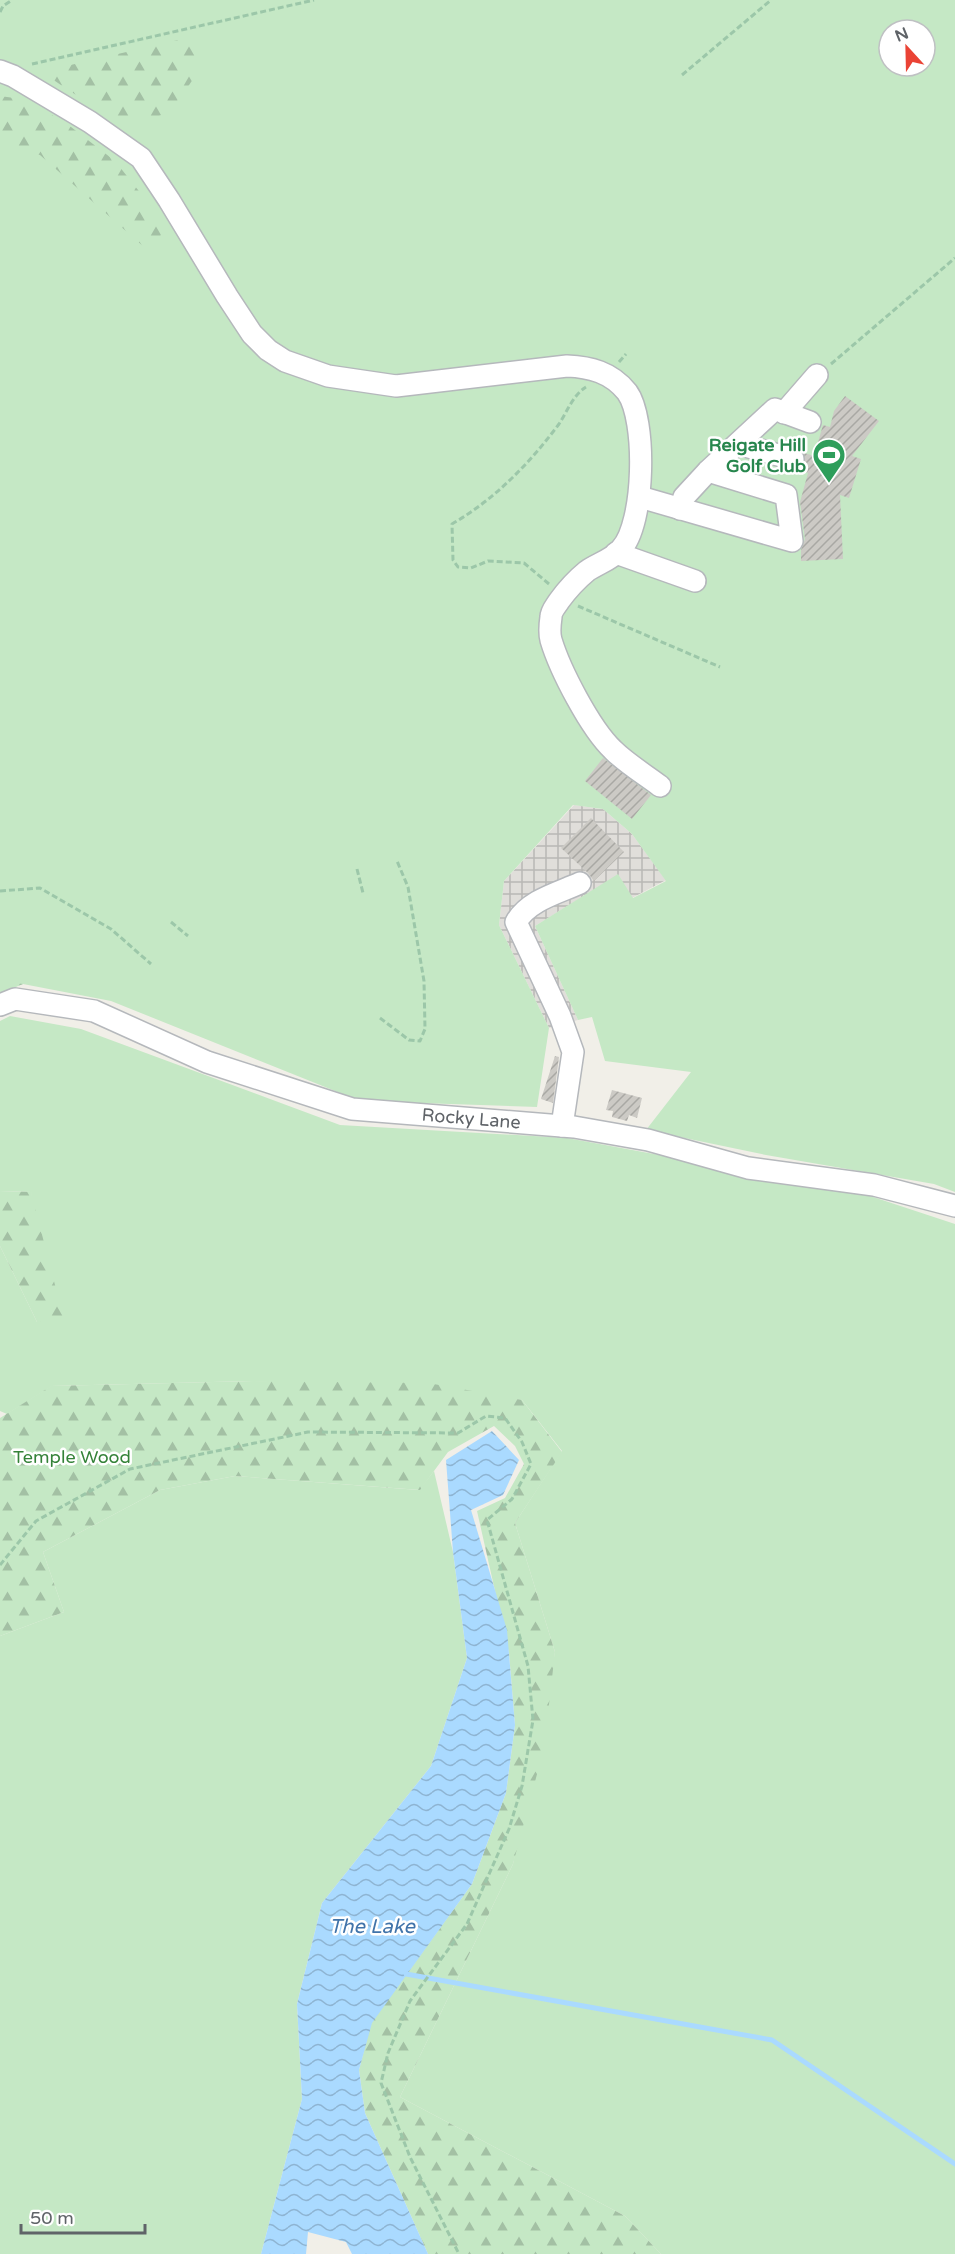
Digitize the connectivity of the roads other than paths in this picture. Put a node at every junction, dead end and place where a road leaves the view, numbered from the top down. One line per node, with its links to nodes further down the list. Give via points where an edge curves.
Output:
1 (7, 73): 8 (street, via 90,122 141,158 252,334 268,350 285,361 328,376 396,386 567,366 598,370 626,391 635,406 640,426)
2 (817, 375): 3 (street)
3 (784, 412): 4 (street); 5 (street, via 775,409)
4 (810, 422)
5 (738, 444): 6 (street); 7 (street)
6 (793, 459)
7 (708, 471): 9 (street, via 684,496); 9 (street, via 786,495 792,541)
8 (640, 497): 9 (street); 10 (street, via 635,522)
9 (680, 509)
10 (616, 553): 11 (street); 12 (street, via 587,572 564,595 551,613 550,638 575,696 612,750)
11 (695, 581)
12 (660, 786)
13 (580, 883): 15 (street, via 532,905 516,922 573,1052)
14 (0, 1005): 15 (street, Rocky Lane, via 15,999 94,1011 207,1062 352,1109)
15 (562, 1126): 16 (street, Rocky Lane, via 648,1140 748,1168 874,1185)
16 (955, 1206)

